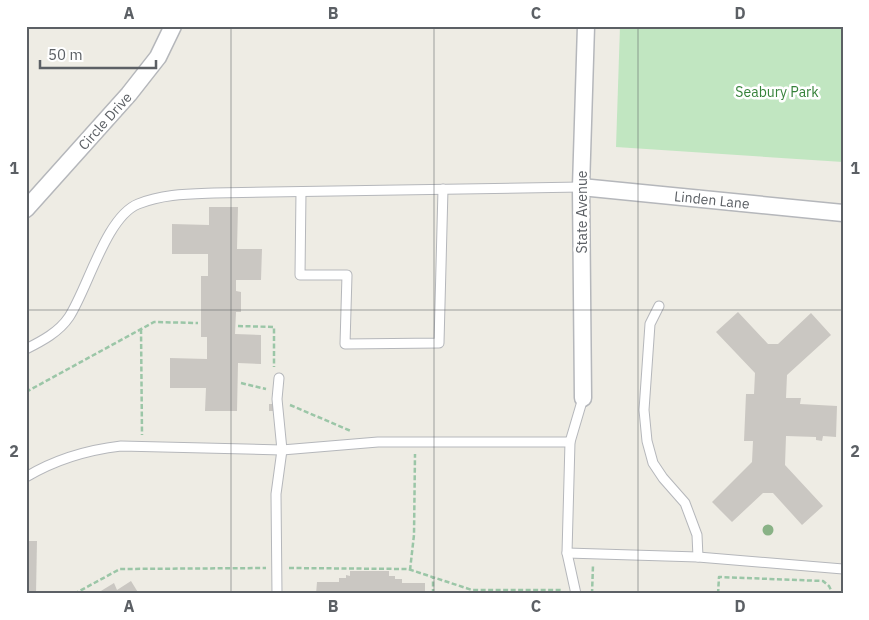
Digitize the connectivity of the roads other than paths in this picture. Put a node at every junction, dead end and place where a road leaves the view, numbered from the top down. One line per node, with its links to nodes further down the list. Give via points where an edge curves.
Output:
1 (173, 26): 6 (street, Circle Drive, via 158,58)
2 (586, 26): 3 (street, State Avenue)
3 (581, 187): 4 (lane); 7 (street, Linden Lane); 11 (street, State Avenue)
4 (443, 189): 5 (lane); 5 (lane, via 439,343 345,344 347,275 300,275)
5 (301, 192): 9 (lane, via 176,195 136,204 110,231 69,318 58,330)
6 (26, 209)
7 (843, 212)
8 (659, 306): 16 (lane, via 650,324 644,410 647,441 653,463 686,503 697,535)
9 (26, 349)
10 (276, 375): 13 (lane)
11 (582, 398): 12 (lane)
12 (570, 442): 13 (lane, via 378,442); 15 (lane)
13 (282, 450): 14 (lane, via 142,446 95,449 69,456); 19 (lane, via 276,494)
14 (26, 477)
15 (567, 553): 16 (lane); 18 (lane)
16 (698, 557): 17 (lane)
17 (843, 569)
18 (576, 592)
19 (277, 594)

